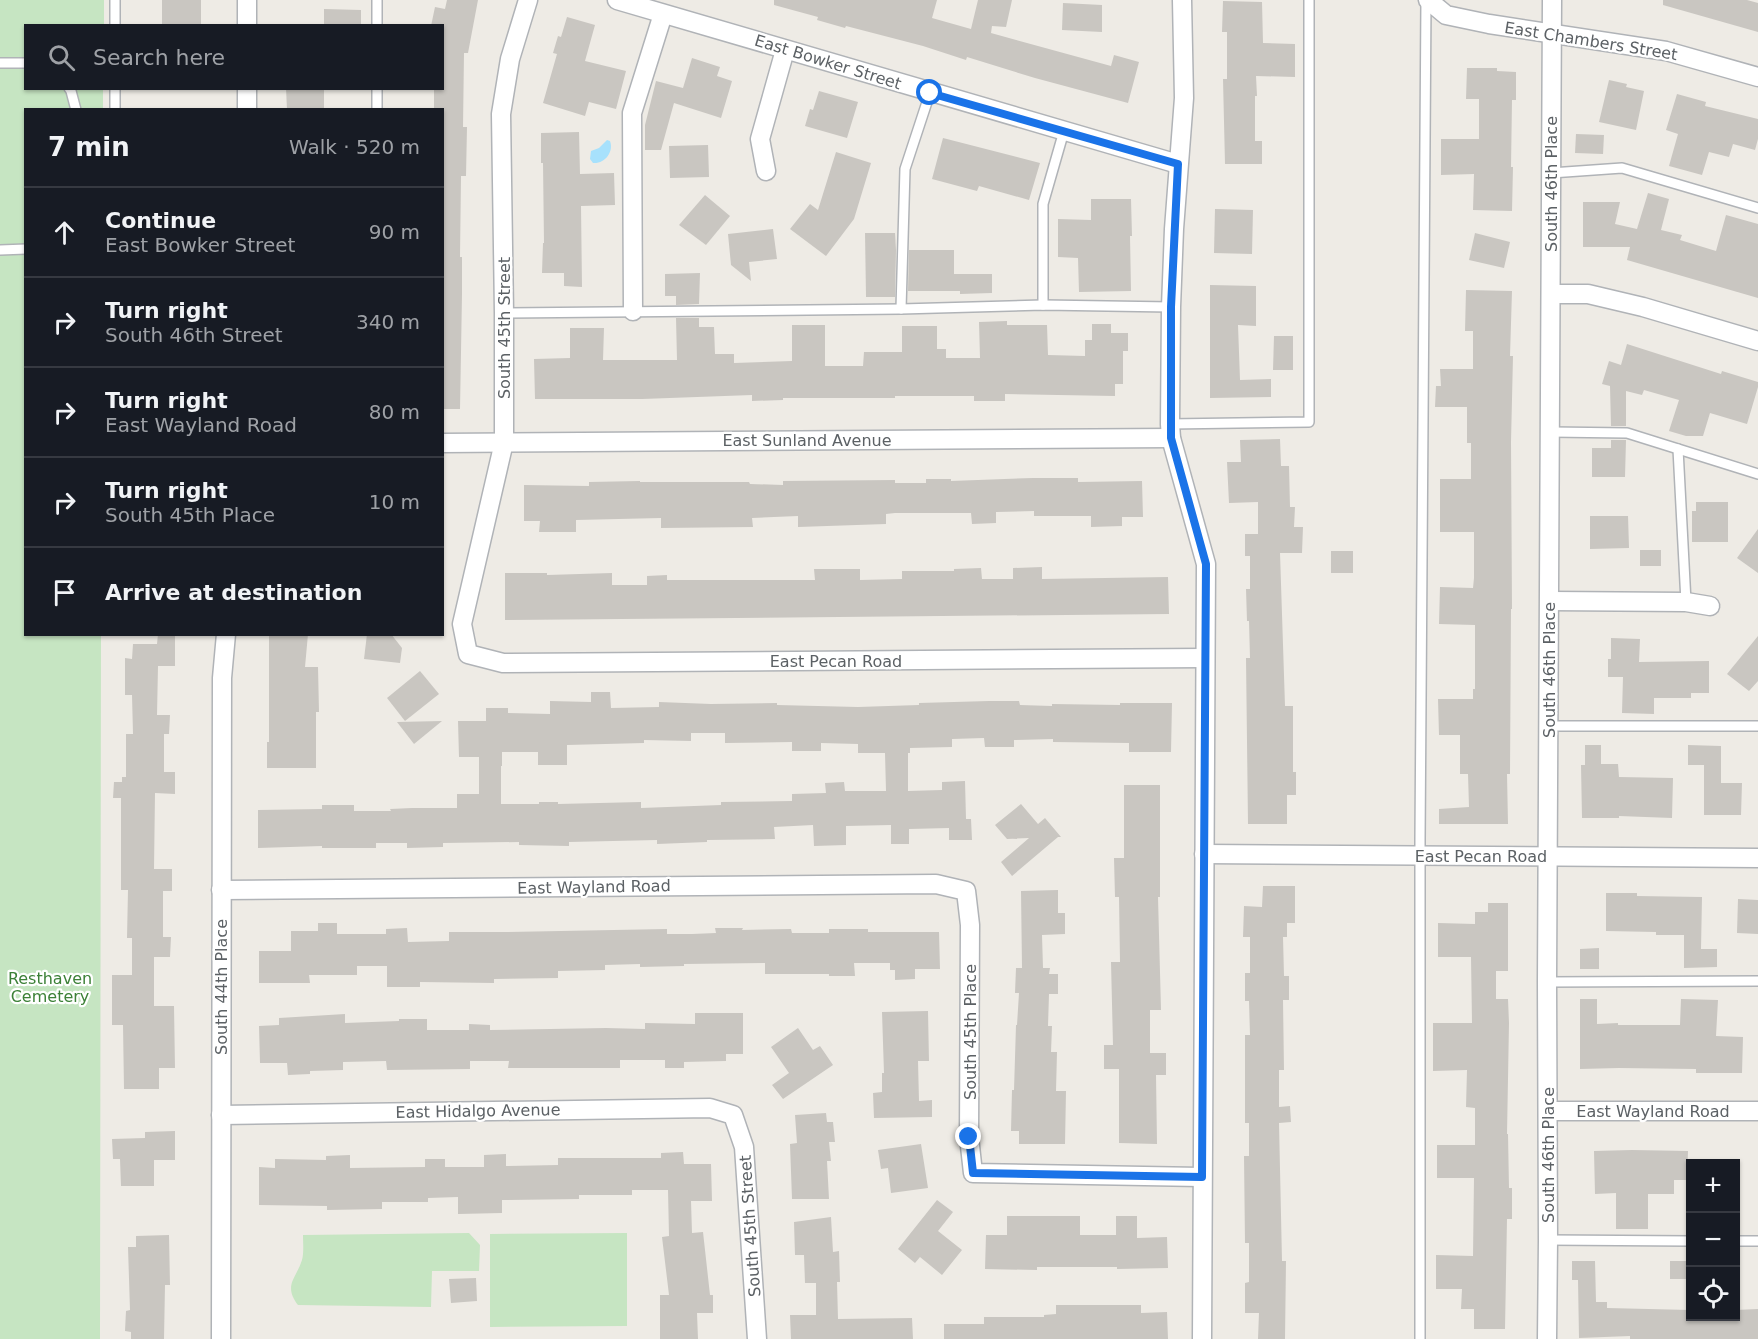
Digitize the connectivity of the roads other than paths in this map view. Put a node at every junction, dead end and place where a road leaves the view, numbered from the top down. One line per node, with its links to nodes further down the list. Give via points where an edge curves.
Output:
1 (115, 0): 11 (lane)
2 (247, 0): 12 (street)
3 (377, 0): 13 (lane)
4 (528, 0): 40 (street, South 45th Street, via 510,59 501,114)
5 (616, 0): 10 (street, East Bowker Street)
6 (1182, 0): 29 (street, via 1184,98)
7 (1309, 0): 42 (lane, via 1309,422)
8 (1427, 0): 14 (street, East Chambers Street, via 1446,15); 57 (lane)
9 (1552, 0): 14 (street, South 46th Place)
10 (663, 14): 15 (street, East Bowker Street); 39 (street, via 632,113)
11 (115, 24)
12 (247, 24)
13 (377, 24)
14 (1552, 34): 18 (street, East Chambers Street, via 1666,51); 31 (street, South 46th Place)
15 (785, 50): 23 (street, East Bowker Street); 30 (street, via 760,139)
16 (0, 63): 17 (lane)
17 (24, 63)
18 (1758, 77)
19 (70, 90): 24 (lane)
20 (115, 90): 25 (lane)
21 (247, 90): 26 (street)
22 (377, 90): 27 (lane)
23 (930, 93): 28 (street, East Bowker Street); 38 (lane, via 905,169)
24 (75, 108)
25 (115, 108)
26 (247, 108)
27 (377, 108)
28 (1064, 131): 29 (street, East Bowker Street); 36 (lane, via 1043,204)
29 (1178, 164): 37 (street)
30 (766, 171)
31 (1551, 173): 32 (lane, via 1622,168); 35 (street, South 46th Place)
32 (1758, 207)
33 (24, 249): 34 (lane)
34 (0, 250)
35 (1551, 294): 41 (street, via 1588,294); 43 (street, South 46th Place)
36 (1043, 305): 37 (lane); 38 (lane)
37 (1171, 307): 42 (street)
38 (901, 309): 39 (lane)
39 (633, 311): 40 (lane)
40 (504, 313): 44 (street, South 45th Street)
41 (1758, 341)
42 (1170, 431): 44 (street, East Sunland Avenue); 53 (street, via 1206,564)
43 (1551, 432): 46 (lane, via 1627,433); 48 (street, South 46th Place)
44 (504, 442): 45 (street, East Sunland Avenue); 52 (street, South 45th Street, via 462,624)
45 (444, 443)
46 (1678, 449): 47 (lane); 49 (lane)
47 (1758, 474)
48 (1550, 601): 49 (street); 54 (street, South 46th Place)
49 (1686, 602): 50 (street)
50 (1710, 606)
51 (226, 636): 60 (street, South 44th Place, via 222,678)
52 (468, 654): 53 (street, East Pecan Road, via 503,663)
53 (1205, 658): 56 (street)
54 (1549, 726): 55 (lane); 58 (street, South 46th Place)
55 (1758, 726)
56 (1204, 854): 57 (street, East Pecan Road); 68 (street)
57 (1420, 856): 58 (street, East Pecan Road); 76 (lane)
58 (1548, 857): 59 (street, East Pecan Road); 63 (street, South 46th Place)
59 (1758, 858)
60 (221, 890): 61 (street, East Wayland Road, via 936,884); 66 (street, South 44th Place)
61 (966, 891): 68 (street, South 45th Place, via 970,925 969,1137 973,1173)
62 (1758, 981): 63 (lane)
63 (1547, 982): 64 (street, South 46th Place)
64 (1548, 1110): 65 (street, East Wayland Road); 69 (street, South 46th Place)
65 (1758, 1111)
66 (221, 1114): 67 (street, East Hidalgo Avenue, via 710,1108); 73 (street, South 44th Place)
67 (733, 1114): 74 (street, South 45th Street, via 744,1146)
68 (1202, 1177): 75 (street)
69 (1548, 1240): 70 (lane); 77 (street, South 46th Place)
70 (1686, 1241)
71 (1740, 1241): 72 (lane)
72 (1758, 1241)
73 (221, 1339)
74 (757, 1339)
75 (1202, 1339)
76 (1420, 1339)
77 (1547, 1339)

